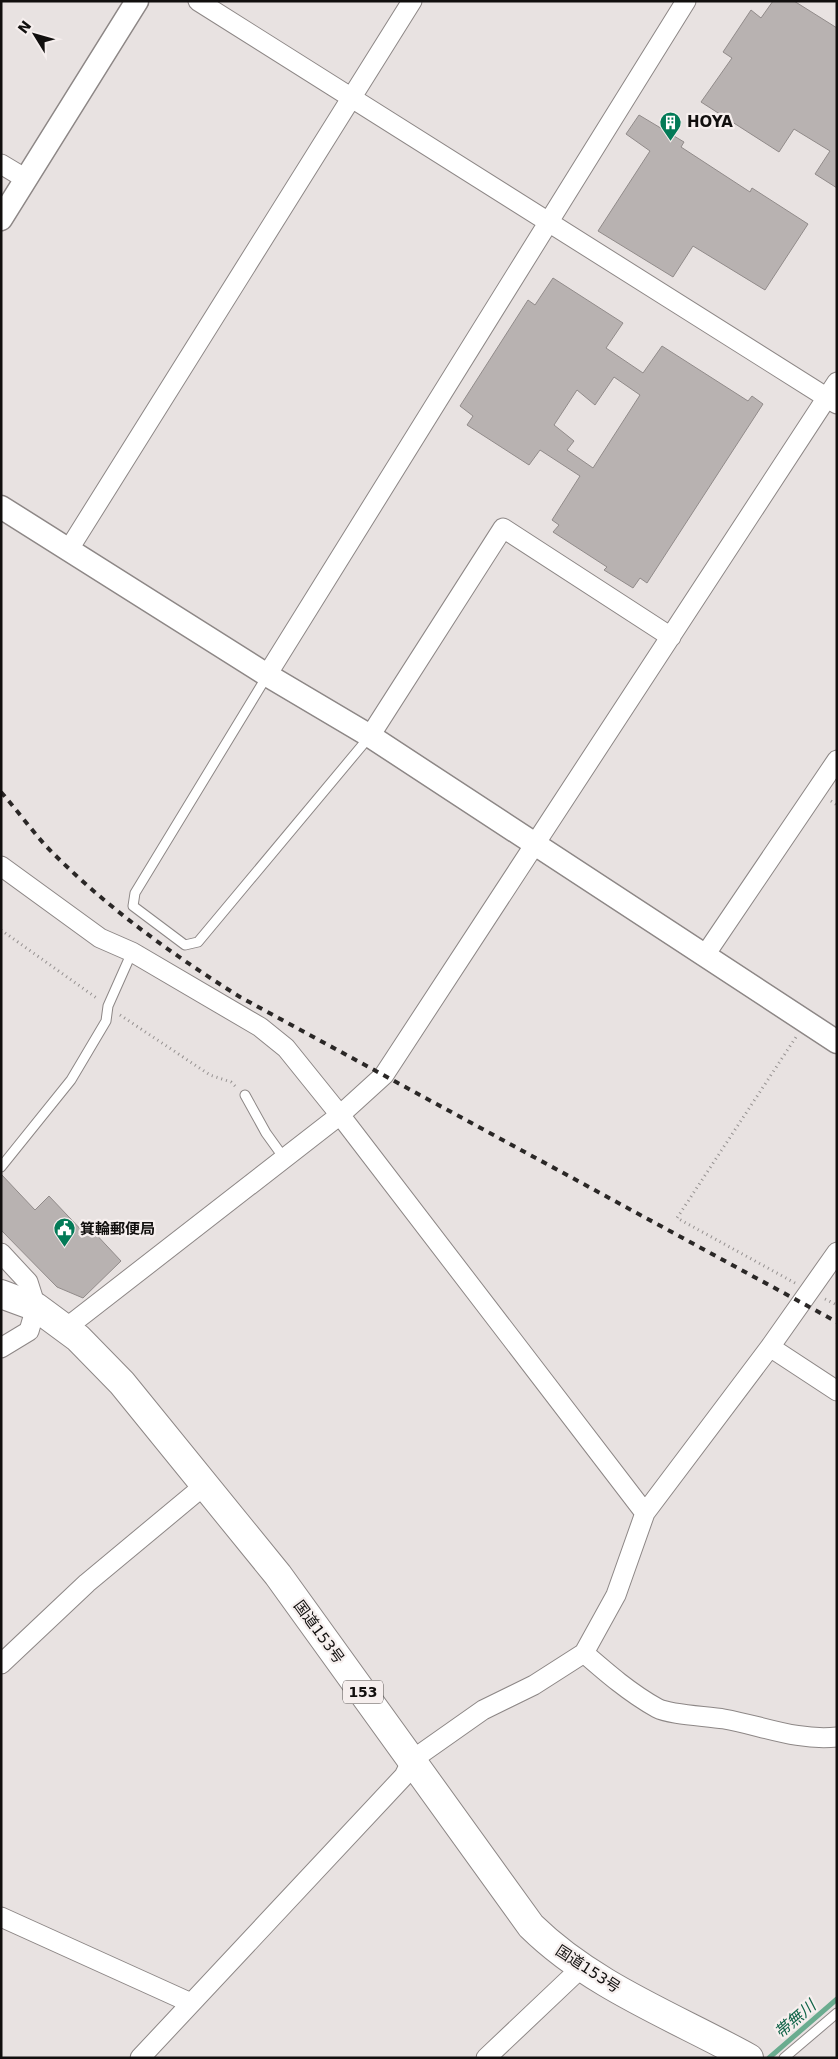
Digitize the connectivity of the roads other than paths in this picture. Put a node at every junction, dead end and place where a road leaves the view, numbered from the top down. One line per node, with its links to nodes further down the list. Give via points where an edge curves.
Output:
1 (137, 1): 7 (street)
2 (198, 1): 5 (street)
3 (412, 1): 5 (street)
4 (686, 1): 9 (street)
5 (353, 97): 9 (street); 13 (street)
6 (1, 164): 7 (street)
7 (26, 179): 8 (street)
8 (1, 220)
9 (549, 224): 11 (street); 15 (street)
10 (837, 382): 11 (street)
11 (832, 401): 14 (street)
12 (1, 507): 13 (street)
13 (69, 549): 15 (street)
14 (671, 637): 16 (street, via 503,528); 18 (street)
15 (267, 675): 16 (street); 16 (lane, via 135,894 133,906 185,945 198,942)
16 (370, 736): 18 (street)
17 (837, 760): 21 (street)
18 (535, 843): 21 (street); 24 (street, via 384,1075)
19 (1, 866): 20 (street, via 100,938)
20 (132, 952): 24 (street, via 260,1027 286,1048); 26 (lane, via 108,1006 106,1021 71,1080)
21 (705, 955): 22 (street)
22 (837, 1042)
23 (245, 1095): 25 (lane)
24 (340, 1115): 25 (street); 36 (street)
25 (284, 1158): 31 (street)
26 (1, 1167)
27 (837, 1252): 32 (street)
28 (1, 1253): 30 (street, via 28,1282)
29 (1, 1294): 30 (highway, 国道153号 / 153)
30 (36, 1307): 31 (highway, 国道153号 / 153); 33 (street, via 29,1331)
31 (66, 1328): 35 (highway, 国道153号 / 153, via 122,1383)
32 (770, 1347): 34 (street); 36 (street)
33 (1, 1348)
34 (837, 1391)
35 (206, 1484): 38 (street, via 87,1582); 40 (highway, 国道153号 / 153, via 278,1575)
36 (645, 1513): 37 (street, via 616,1595)
37 (584, 1653): 39 (street, via 623,1686 659,1709 725,1719 808,1738); 40 (street, via 534,1685 483,1710)
38 (1, 1664)
39 (837, 1737)
40 (412, 1760): 42 (highway, 国道153号 / 153, via 531,1926); 43 (street, via 404,1776)
41 (1, 1917): 43 (street)
42 (581, 1968): 46 (highway, 国道153号 / 153); 47 (street)
43 (190, 2003): 45 (street)
44 (837, 2013): 48 (lane)
45 (148, 2055)
46 (745, 2057)
47 (486, 2058)
48 (784, 2058)

